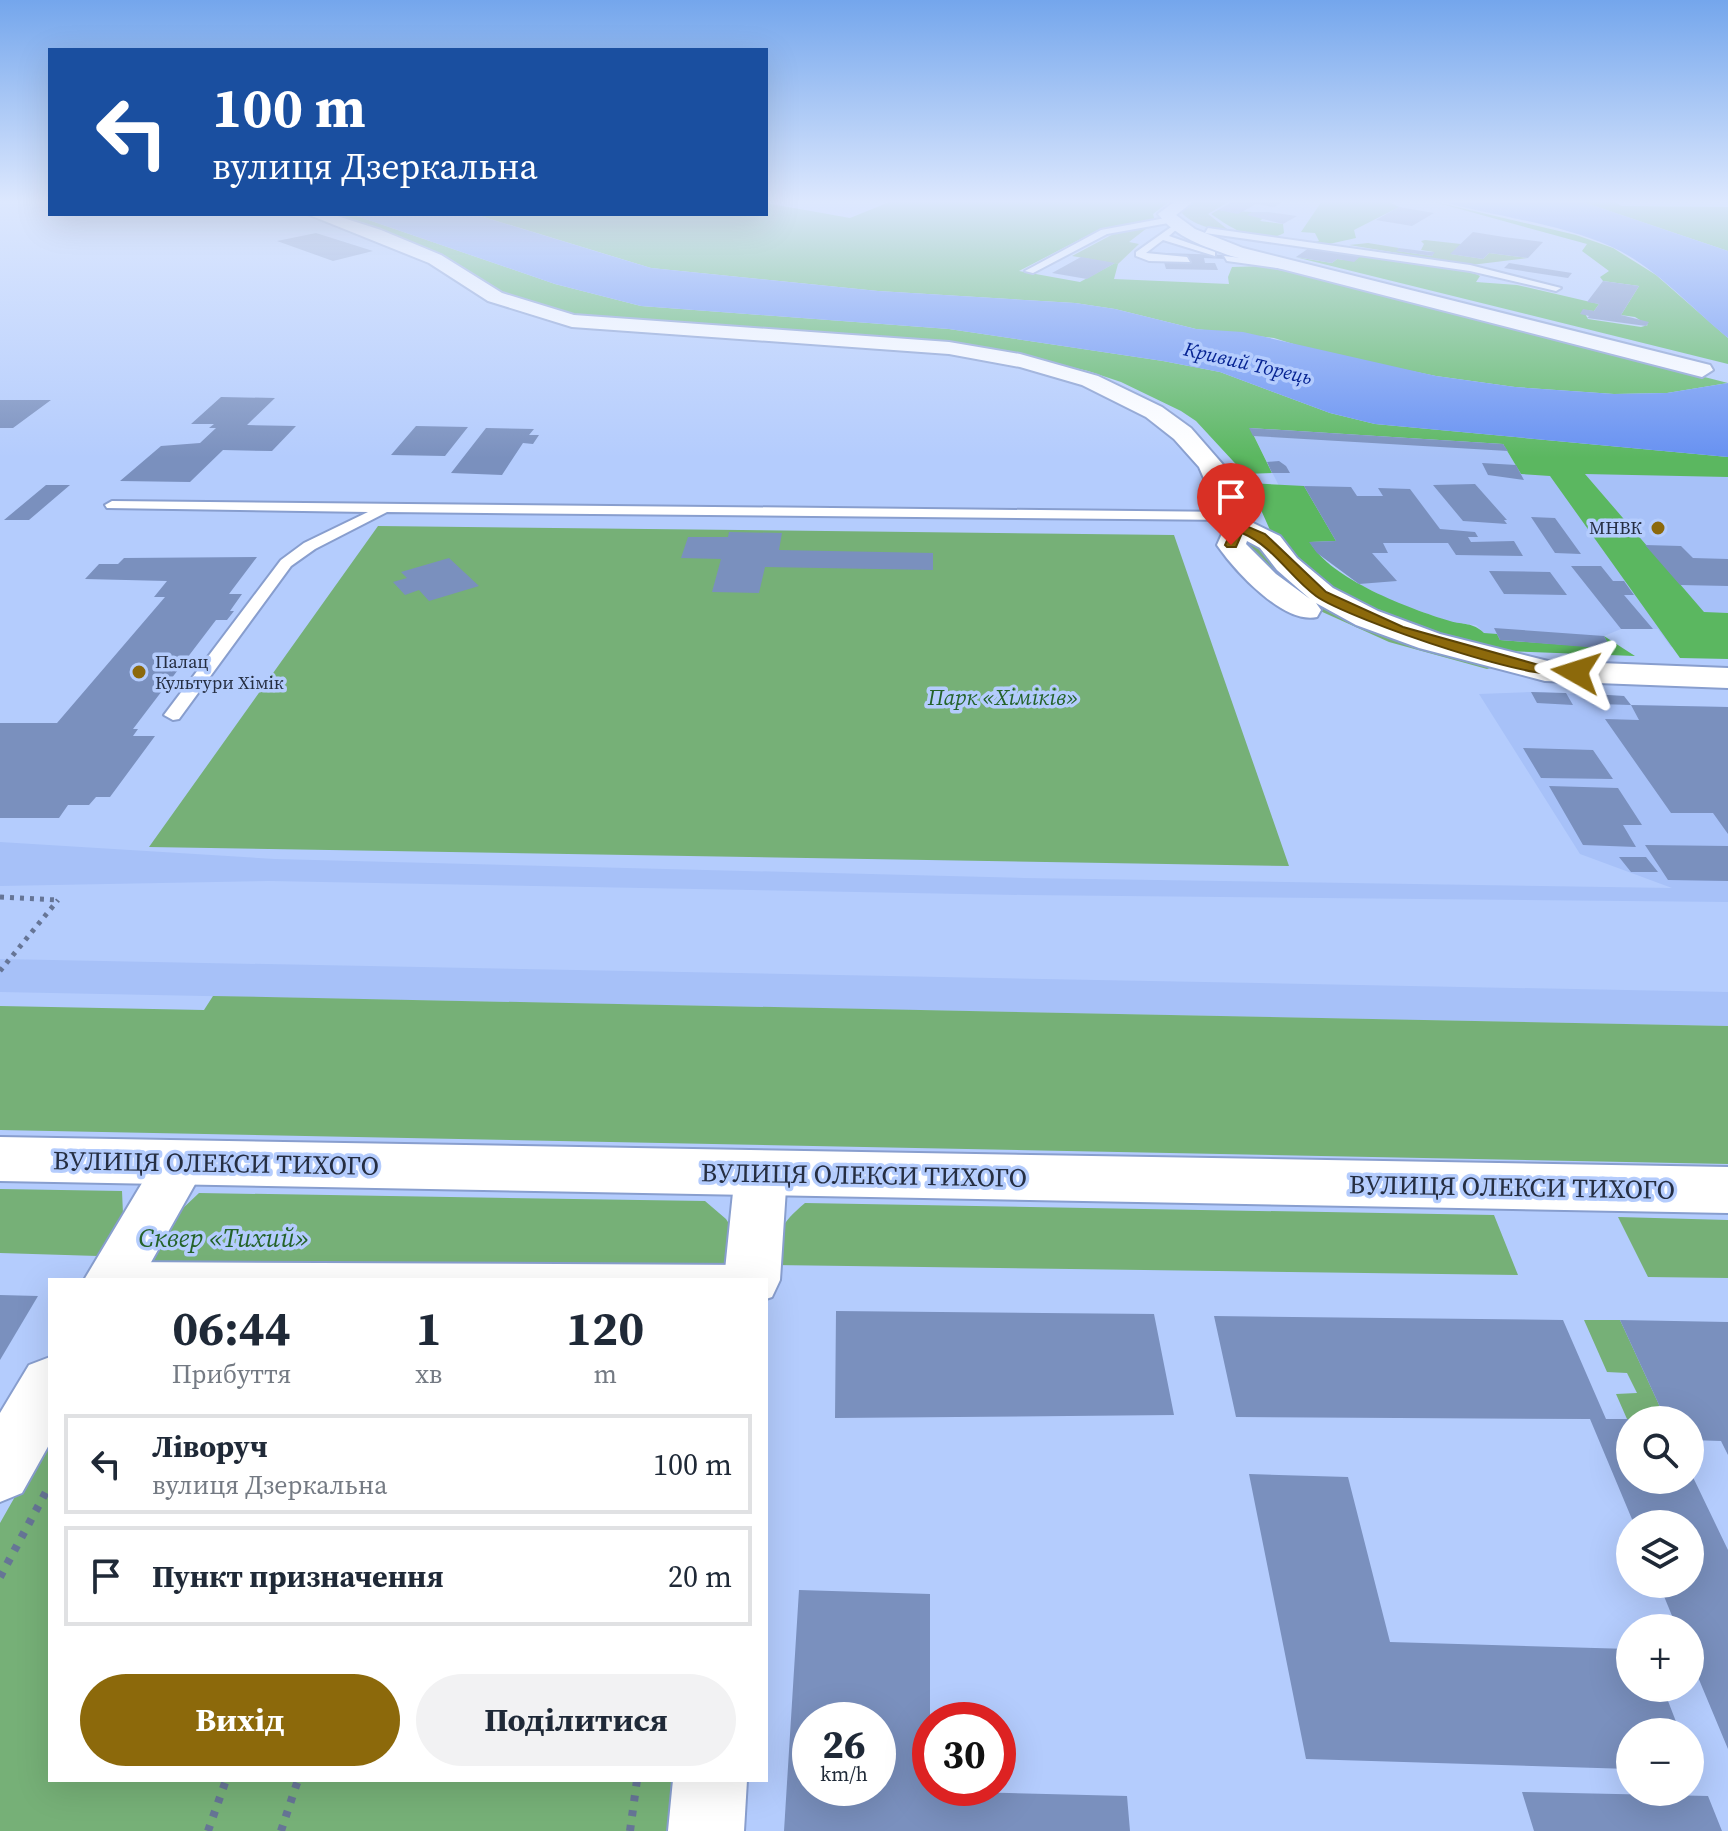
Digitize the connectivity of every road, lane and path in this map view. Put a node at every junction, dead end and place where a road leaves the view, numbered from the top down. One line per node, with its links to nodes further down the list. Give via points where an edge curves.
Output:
1 (478, 286): 8 (street, via 495,297 572,321 949,348 1090,381 1171,422 1209,463)
2 (1373, 286): 3 (street, via 1707,367)
3 (1394, 286)
4 (1549, 286): 5 (lane)
5 (1556, 288)
6 (112, 505): 7 (lane)
7 (384, 507): 8 (lane); 10 (lane, via 305,546 286,563)
8 (1236, 521): 9 (street, via 1231,545 1294,603 1345,629 1462,671 1515,679 1545,671)
9 (1728, 678)
10 (173, 715)
11 (0, 897): 12 (path, via 58,900)
12 (0, 971)
13 (0, 1159): 14 (main road, ВУЛИЦЯ ОЛЕКСИ ТИХОГО)
14 (181, 1163): 15 (main road, ВУЛИЦЯ ОЛЕКСИ ТИХОГО); 17 (street)
15 (761, 1173): 16 (main road, ВУЛИЦЯ ОЛЕКСИ ТИХОГО); 19 (street)
16 (1728, 1190)
17 (114, 1277): 18 (lane)
18 (433, 1278)
19 (752, 1278)
20 (48, 1388): 21 (street)
21 (0, 1471)
22 (48, 1490): 23 (path)
23 (0, 1577)
24 (225, 1782): 28 (path)
25 (297, 1782): 29 (path)
26 (637, 1782): 30 (path)
27 (710, 1782): 31 (street)
28 (208, 1831)
29 (281, 1831)
30 (630, 1831)
31 (706, 1831)

